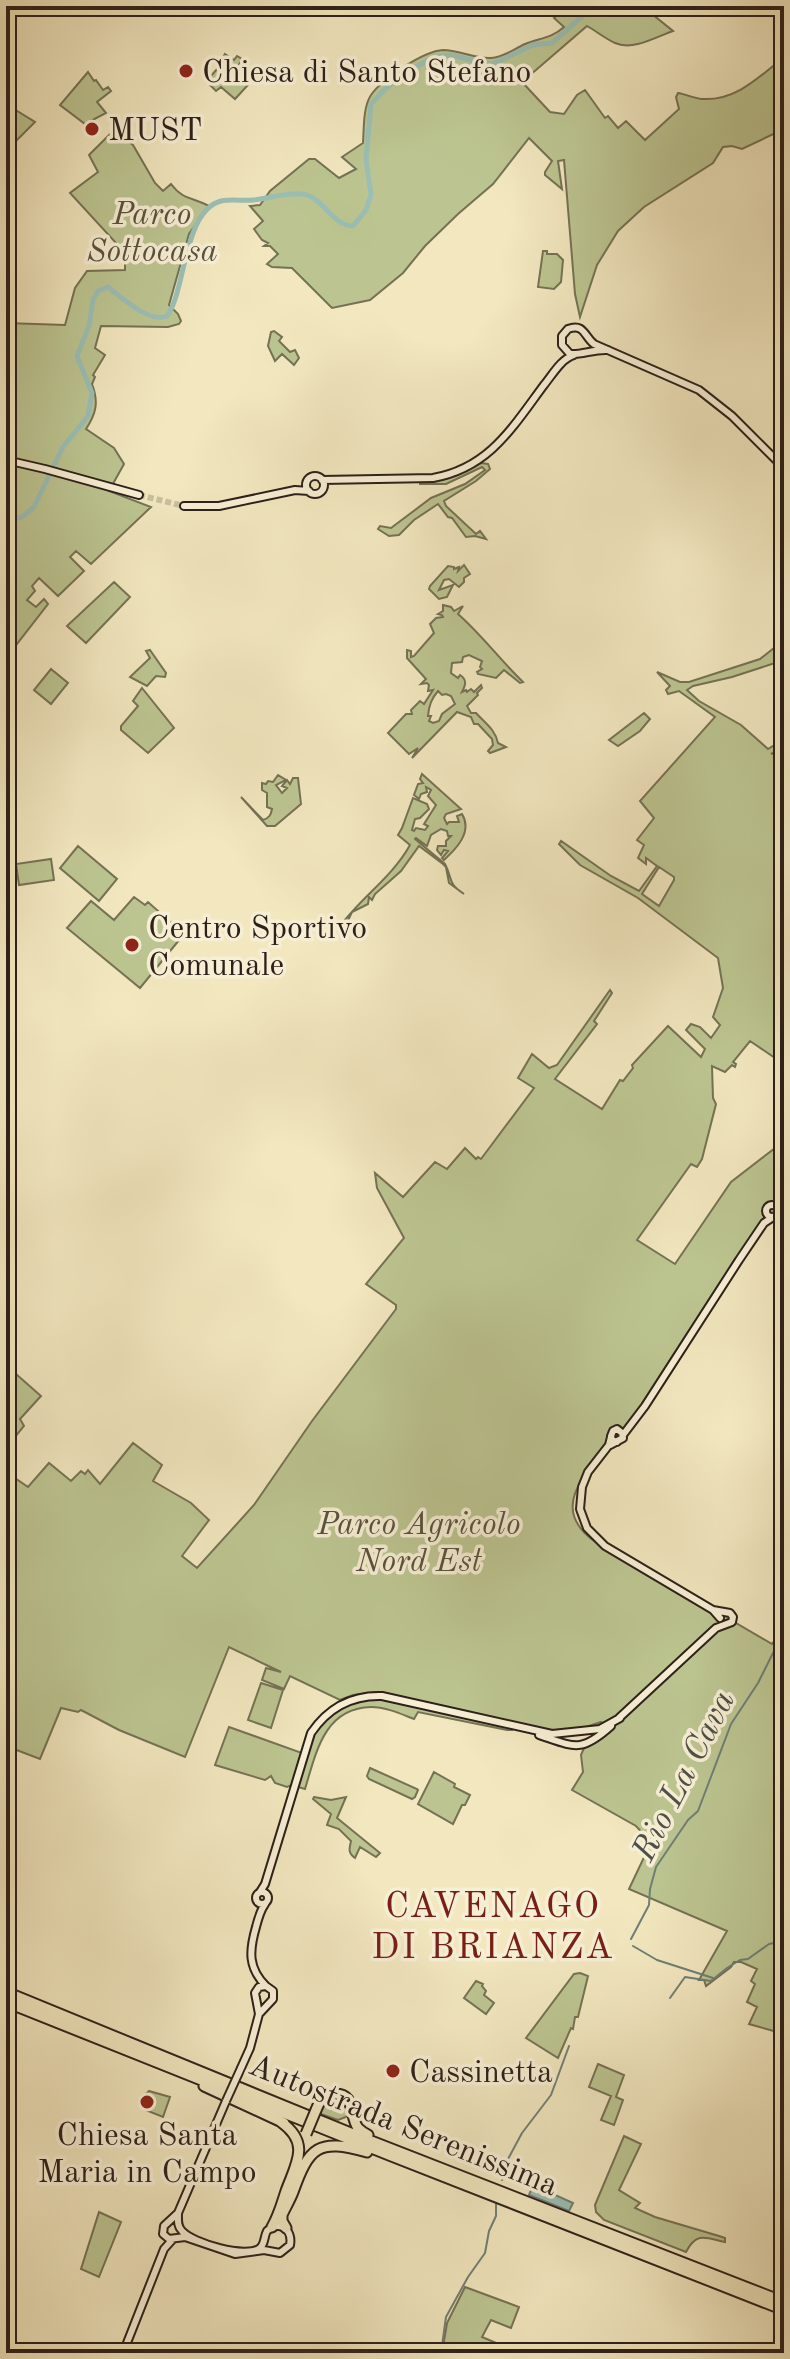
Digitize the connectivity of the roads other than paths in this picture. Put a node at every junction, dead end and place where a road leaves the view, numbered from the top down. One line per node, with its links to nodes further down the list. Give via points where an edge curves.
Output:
1 (589, 339): 2 (main road, via 574,327 564,332); 3 (main road); 4 (main road)
2 (561, 342): 4 (main road, via 567,352); 5 (main road)
3 (608, 350): 4 (main road); 7 (main road, via 715,401)
4 (581, 353): 5 (main road)
5 (555, 371): 8 (main road, via 499,444 455,473)
6 (6, 460): 10 (main road)
7 (784, 468)
8 (323, 484): 9 (main road, via 317,493); 9 (main road, via 313,476)
9 (307, 488): 11 (main road, via 219,506)
10 (139, 495)
11 (184, 506)
12 (783, 1195): 13 (main road, via 767,1208 765,1223 636,1420)
13 (621, 1432): 14 (main road, via 622,1440); 14 (main road, via 613,1431)
14 (614, 1440): 15 (main road, via 588,1472 580,1492 590,1532 722,1618)
15 (623, 1715): 17 (main road); 19 (main road)
16 (509, 1724): 18 (main road); 20 (main road); 21 (main road, via 382,1696 356,1698 333,1709 307,1742)
17 (586, 1731): 18 (main road); 19 (main road, via 592,1736)
18 (575, 1733): 20 (main road)
19 (589, 1744): 20 (main road)
20 (570, 1745)
21 (264, 1893): 22 (main road, via 269,1899); 22 (main road, via 256,1896)
22 (261, 1903): 23 (main road, via 250,1955); 24 (main road, via 247,1951)
23 (266, 1986): 24 (main road); 27 (main road, via 274,1996)
24 (257, 1989): 27 (main road, via 255,1996)
25 (6, 1992): 29 (highway, Autostrada Serenissima)
26 (6, 2002): 28 (highway, Autostrada Serenissima)
27 (262, 2004): 34 (main road, bridge, via 250,2048)
28 (155, 2060): 31 (highway, Autostrada Serenissima); 33 (highway, via 284,2123 299,2152)
29 (243, 2089): 30 (highway, via 335,2122 349,2116); 32 (highway, Autostrada Serenissima)
30 (350, 2102): 32 (highway, via 363,2132); 33 (highway, bridge, via 342,2095 322,2099)
31 (389, 2155): 33 (highway, via 323,2147 308,2157); 45 (highway, Autostrada Serenissima)
32 (497, 2189): 44 (highway, Autostrada Serenissima)
33 (290, 2190): 37 (highway); 38 (highway, via 282,2215)
34 (178, 2213): 35 (main road); 36 (main road)
35 (168, 2223): 36 (main road); 39 (main road)
36 (179, 2227): 40 (main road); 41 (main road, via 187,2236 234,2252 257,2250)
37 (272, 2227): 38 (main road); 41 (main road)
38 (286, 2228): 43 (main road, via 289,2247 280,2253)
39 (164, 2235): 40 (main road); 42 (main road)
40 (174, 2239): 42 (main road); 43 (main road, via 185,2237 235,2254)
41 (264, 2242): 43 (main road)
42 (164, 2249): 46 (main road)
43 (269, 2251)
44 (784, 2302)
45 (784, 2310)
46 (123, 2353)

